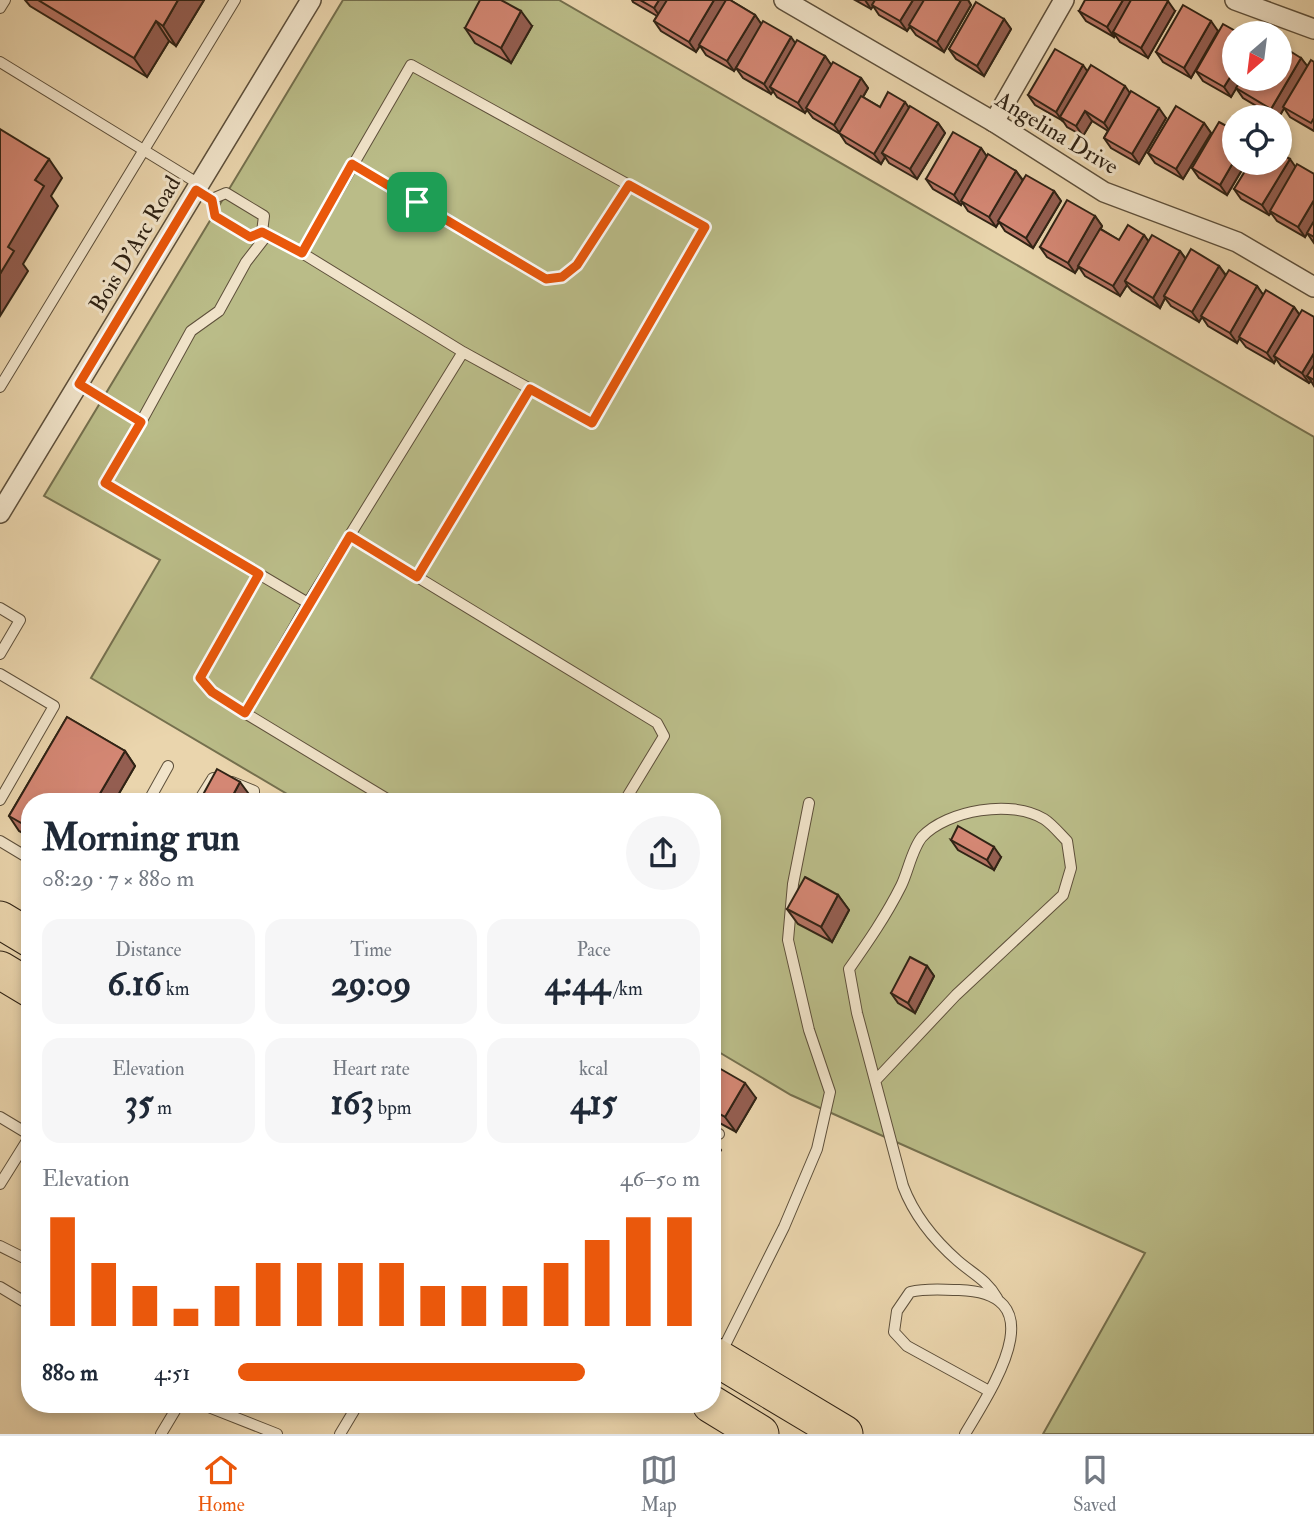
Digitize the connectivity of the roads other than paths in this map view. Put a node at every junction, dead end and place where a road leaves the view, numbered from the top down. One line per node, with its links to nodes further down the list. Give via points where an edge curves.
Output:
1 (5, 0): 7 (lane)
2 (235, 0): 11 (lane)
3 (311, 0): 14 (street, Bois D'Arc Road)
4 (784, 0): 10 (street, Angelina Drive)
5 (1064, 0): 10 (street)
6 (1235, 0): 8 (street)
7 (0, 8)
8 (1314, 29)
9 (0, 62): 11 (lane)
10 (994, 122): 17 (street, Angelina Drive, via 1104,192 1237,242)
11 (143, 149): 14 (lane); 20 (lane)
12 (352, 164): 13 (lane, via 546,279 562,277 577,265); 13 (lane, via 411,65); 16 (lane)
13 (629, 185): 21 (lane, via 705,227 592,423)
14 (203, 191): 15 (lane, via 215,216 250,237); 15 (lane, via 226,193 264,216); 19 (street, Bois D'Arc Road)
15 (265, 234): 16 (lane); 22 (lane, via 219,311 191,331)
16 (302, 253): 18 (lane)
17 (1314, 287)
18 (463, 352): 21 (lane); 24 (lane)
19 (79, 384): 22 (lane); 23 (street, Bois D'Arc Road)
20 (0, 387)
21 (530, 389): 26 (lane)
22 (141, 422): 25 (lane, via 105,483)
23 (0, 513)
24 (350, 536): 26 (lane); 27 (lane)
25 (259, 574): 27 (lane); 31 (lane, via 200,678 212,692)
26 (417, 577): 37 (lane, via 657,723 664,736)
27 (308, 603): 31 (lane)
28 (0, 608): 29 (lane, via 20,620)
29 (0, 654)
30 (0, 674): 38 (lane, via 54,706)
31 (245, 713): 36 (lane)
32 (168, 766): 33 (lane)
33 (153, 793)
34 (203, 793): 35 (lane, via 215,774)
35 (254, 793)
36 (377, 793)
37 (629, 793)
38 (0, 800)
39 (809, 803): 58 (lane, via 793,884 788,940 809,1030 830,1092 817,1149 784,1227)
40 (0, 841): 41 (lane)
41 (21, 854)
42 (0, 920): 43 (highway)
43 (21, 933)
44 (0, 943): 45 (highway)
45 (21, 956)
46 (0, 970): 47 (highway)
47 (21, 983)
48 (875, 1081): 48 (lane, via 849,969 878,928 921,838 951,816 980,810 1018,811 1043,818 1068,841 1071,868 1063,895 956,995); 56 (lane, via 911,1205 935,1238 990,1284)
49 (0, 1117): 50 (lane)
50 (21, 1130)
51 (21, 1150): 52 (lane)
52 (0, 1184)
53 (0, 1246): 54 (lane)
54 (21, 1255)
55 (0, 1287): 57 (lane)
56 (997, 1298): 60 (lane, via 1010,1313 1013,1328); 60 (lane, via 978,1291 928,1288 910,1292 897,1311 894,1332 907,1346)
57 (21, 1300)
58 (721, 1345)
59 (721, 1360): 69 (highway)
60 (989, 1391): 70 (lane)
61 (721, 1410): 68 (highway)
62 (173, 1413): 65 (lane)
63 (224, 1413): 66 (lane)
64 (353, 1413): 67 (lane)
65 (161, 1434)
66 (277, 1434)
67 (340, 1434)
68 (760, 1434)
69 (844, 1434)
70 (965, 1434)

